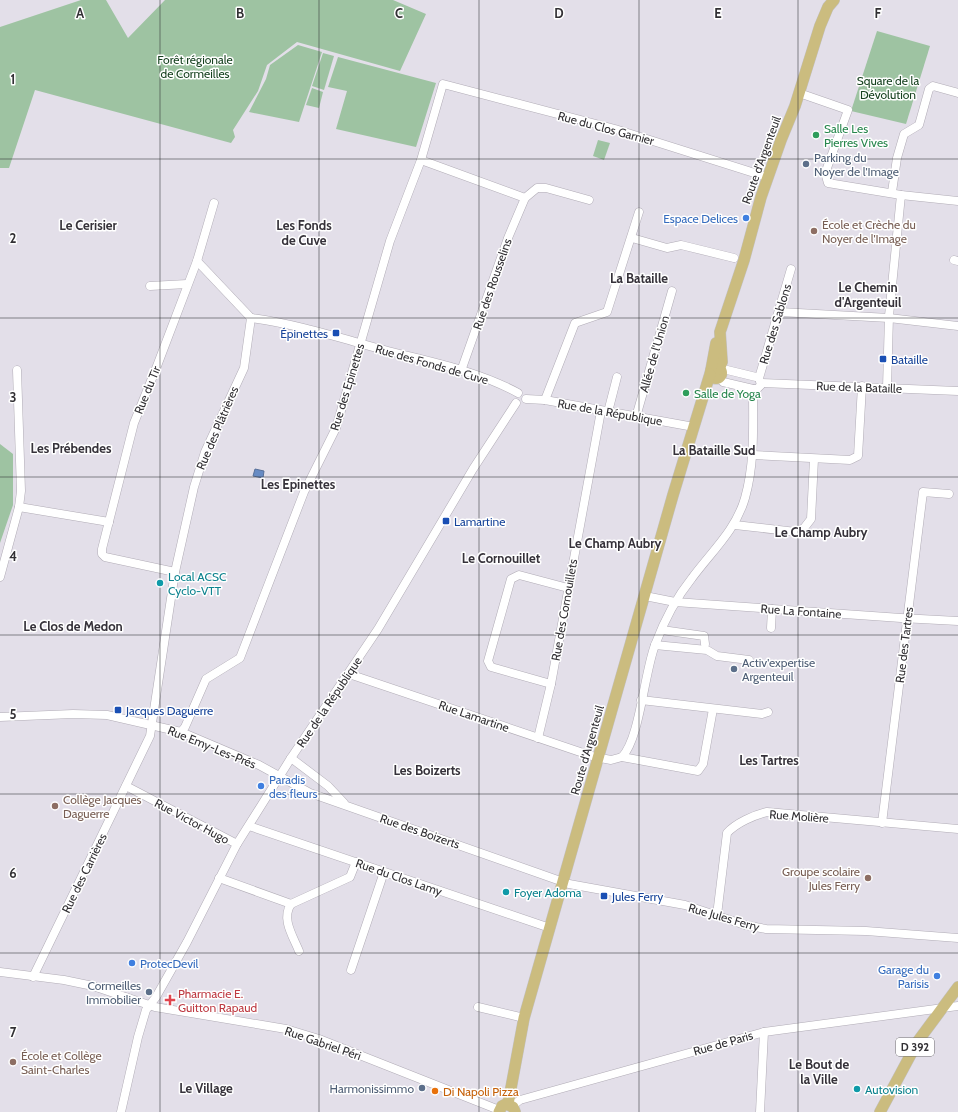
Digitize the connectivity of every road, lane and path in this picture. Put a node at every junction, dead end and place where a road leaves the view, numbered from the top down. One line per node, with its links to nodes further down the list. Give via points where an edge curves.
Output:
1 (834, 0): 3 (main road, Route d'Argenteuil, via 825,14)
2 (443, 84): 5 (street, Rue des Epinettes); 6 (street, Rue du Clos Garnier, via 616,129)
3 (799, 93): 6 (main road, Route d'Argenteuil); 7 (street, via 848,110 826,173 828,183)
4 (958, 93): 7 (street, via 933,86 929,89 919,125 904,134)
5 (421, 160): 9 (street); 25 (street, Rue des Epinettes, via 390,241)
6 (767, 177): 28 (main road, Route d'Argenteuil, via 744,260 720,332 722,362)
7 (892, 192): 8 (street)
8 (901, 195): 11 (street); 23 (street)
9 (525, 198): 10 (street, via 537,188 546,188); 27 (street, Rue des Rousselins, via 508,238)
10 (589, 200)
11 (958, 201)
12 (214, 203): 16 (street)
13 (639, 212): 14 (street)
14 (632, 238): 15 (street, via 667,248 681,245); 37 (street, via 607,312 575,322)
15 (734, 258)
16 (197, 261): 18 (street, Rue du Tir); 22 (street)
17 (791, 269): 21 (street, Rue des Sablons)
18 (187, 284): 19 (street); 46 (street, Rue du Tir, via 134,423)
19 (150, 286)
20 (672, 291): 40 (street, Allée de l'Union)
21 (780, 312): 23 (street); 30 (street, Rue des Sablons)
22 (252, 318): 25 (street, Rue des Fonds de Cuve); 48 (street, Rue des Plâtrières, via 244,368 199,469)
23 (889, 318): 24 (street); 32 (street)
24 (958, 326)
25 (360, 343): 27 (street, Rue des Fonds de Cuve); 68 (street, Rue des Epinettes, via 336,428 304,492 240,658 206,679)
26 (17, 370): 45 (street, via 21,491)
27 (461, 371): 35 (street, Rue des Fonds de Cuve, via 485,378)
28 (716, 374): 30 (street, Rue de la Bataille, via 723,369); 33 (street, via 723,382); 41 (main road, Route d'Argenteuil)
29 (617, 377): 39 (street, Rue des Cornouillets)
30 (760, 381): 31 (street, Rue de la Bataille); 33 (street, via 757,389)
31 (862, 386): 32 (street, Rue de la Bataille); 43 (street, via 858,456 850,460)
32 (887, 388): 34 (street, Rue de la Bataille)
33 (753, 389): 42 (street)
34 (958, 391)
35 (518, 393): 36 (street, via 524,394); 38 (street, via 514,397)
36 (526, 399): 37 (street, Rue de la République); 38 (street, via 523,403)
37 (546, 400): 39 (street, Rue de la République)
38 (516, 403): 61 (street, Rue de la République)
39 (604, 411): 40 (street, Rue de la République); 50 (street, Rue des Cornouillets)
40 (636, 417): 41 (street, Rue de la République)
41 (694, 427): 51 (main road, Route d'Argenteuil)
42 (753, 455): 43 (street); 47 (street, via 746,496)
43 (814, 459): 47 (street, via 811,519 804,528 796,532)
44 (949, 494): 54 (street, Rue des Tartres, via 923,492)
45 (19, 507): 46 (street); 49 (street)
46 (109, 522): 48 (street, Rue du Tir, via 102,549 105,557)
47 (735, 525): 52 (street)
48 (174, 572): 67 (street, Rue des Plâtrières)
49 (0, 577)
50 (568, 588): 62 (street, Rue des Cornouillets); 62 (street, via 519,575 511,579 488,661 491,667)
51 (645, 596): 52 (street, Rue La Fontaine); 72 (main road, Route d'Argenteuil)
52 (675, 602): 53 (street, Rue La Fontaine); 57 (street)
53 (772, 609): 54 (street, Rue La Fontaine); 56 (street)
54 (907, 619): 55 (street, Rue La Fontaine); 76 (street, Rue des Tartres)
55 (958, 621)
56 (771, 628)
57 (662, 630): 58 (street, via 704,636); 59 (street)
58 (705, 644)
59 (655, 645): 60 (street, via 707,650 717,656); 63 (street)
60 (749, 660)
61 (349, 674): 69 (street, Rue Lamartine); 71 (street, Rue de la République)
62 (551, 684): 69 (street, Rue des Cornouillets)
63 (641, 700): 64 (street); 70 (street, via 632,741)
64 (713, 709): 65 (street, via 762,714); 70 (street, Rue Lamartine, via 703,764 698,771)
65 (768, 712)
66 (0, 718): 67 (street, Rue Emy-Les-Prés, via 107,715)
67 (152, 724): 68 (street, Rue Emy-Les-Prés); 74 (street, Rue des Carrières, via 150,736)
68 (181, 732): 73 (street, Rue Emy-Les-Prés)
69 (538, 738): 72 (street, Rue Lamartine)
70 (622, 757): 72 (street, Rue Lamartine, via 611,760)
71 (291, 758): 73 (street, Rue de la République); 75 (street, via 328,786)
72 (598, 758): 83 (main road, Route d'Argenteuil)
73 (279, 776): 75 (street, Rue des Boizerts, via 310,792); 77 (street, Rue de la République)
74 (126, 786): 79 (street, Rue Victor Hugo); 91 (street, Rue des Carrières)
75 (346, 805): 83 (street, Rue des Boizerts)
76 (882, 823): 78 (street, Rue Molière); 85 (street, Rue Molière, via 767,812 734,828 728,833 726,841)
77 (249, 826): 79 (street, Rue de la République); 80 (street, Rue du Clos Lamy)
78 (958, 829)
79 (237, 844): 82 (street, Rue de la République)
80 (356, 862): 81 (street, Rue du Clos Lamy); 84 (street, via 350,877)
81 (384, 872): 86 (street, Rue du Clos Lamy); 89 (street)
82 (219, 878): 84 (street); 93 (street, Rue de la République, via 187,942)
83 (563, 882): 85 (street, Rue Jules Ferry, via 685,906); 86 (main road, Route d'Argenteuil)
84 (291, 904): 88 (street, via 286,917)
85 (717, 916): 87 (street, Rue Jules Ferry, via 766,929 866,931)
86 (550, 928): 97 (main road, Route d'Argenteuil)
87 (958, 938)
88 (299, 951)
89 (351, 970)
90 (0, 972): 91 (street, Rue Gabriel Péri)
91 (33, 977): 93 (street, Rue Gabriel Péri, via 92,986)
92 (958, 987): 96 (main road, D 392)
93 (149, 1005): 99 (street, Rue Gabriel Péri, via 286,1029); 100 (street, Rue de la République, via 138,1037)
94 (958, 1006): 96 (street, Rue de Paris)
95 (478, 1007): 97 (street)
96 (941, 1008): 98 (street, Rue de Paris); 102 (main road, D 392, via 918,1042)
97 (524, 1018): 99 (main road, Route d'Argenteuil)
98 (764, 1032): 99 (street, Rue de Paris, via 520,1100); 101 (street)
99 (506, 1109)
100 (121, 1112)
101 (760, 1112)
102 (880, 1112)

